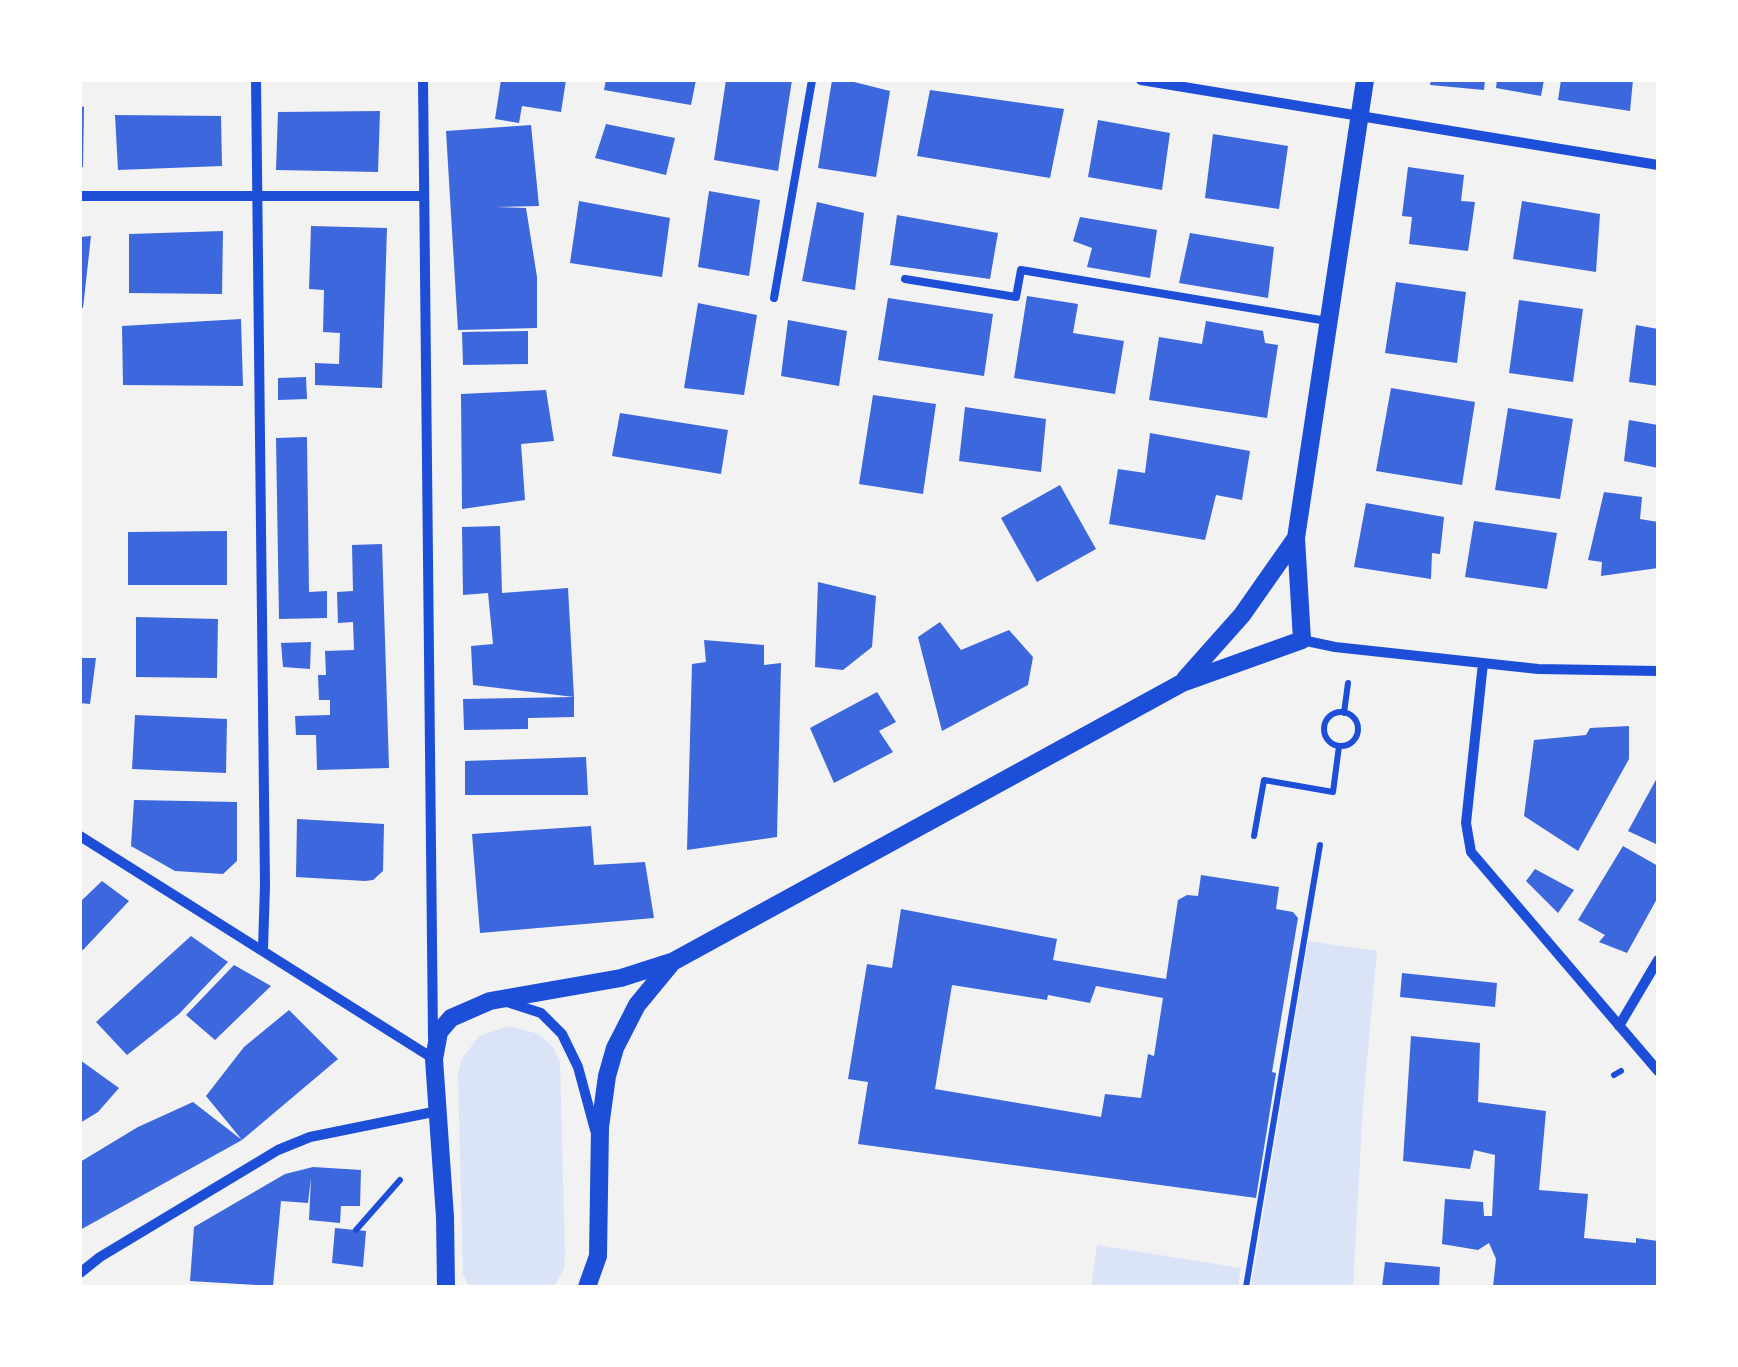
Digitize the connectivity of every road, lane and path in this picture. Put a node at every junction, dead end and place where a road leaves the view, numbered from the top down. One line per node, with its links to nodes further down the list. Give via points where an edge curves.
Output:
1 (256, 80): 9 (street)
2 (423, 80): 10 (street)
3 (812, 80): 12 (lane)
4 (1141, 80): 6 (street)
5 (1365, 80): 6 (street)
6 (1359, 115): 7 (street); 13 (street)
7 (1658, 165)
8 (80, 196): 9 (street)
9 (259, 196): 10 (street); 25 (street)
10 (422, 196): 30 (street)
11 (905, 279): 13 (lane, via 1016,298 1021,270)
12 (774, 298)
13 (1330, 321): 14 (street)
14 (1296, 538): 15 (street); 18 (street, via 1242,616)
15 (1302, 640): 16 (street); 18 (street)
16 (1483, 663): 17 (street); 29 (street, via 1467,836 1477,862)
17 (1658, 671)
18 (1182, 683): 27 (street)
19 (1348, 683): 20 (path)
20 (1344, 712): 21 (path, via 1358,731); 21 (path, via 1324,725 1328,741)
21 (1338, 746): 23 (path, via 1333,792 1264,780)
22 (80, 836): 25 (street)
23 (1254, 836)
24 (1320, 845): 39 (path)
25 (263, 949): 30 (street)
26 (1658, 960): 29 (street)
27 (674, 961): 28 (street, via 620,978); 33 (street, via 642,997 615,1048)
28 (490, 1001): 30 (street, via 446,1022); 33 (street, via 541,1013 562,1034)
29 (1620, 1026): 31 (street)
30 (434, 1059): 32 (street)
31 (1658, 1071)
32 (438, 1111): 36 (street, via 310,1137 278,1150); 37 (street)
33 (600, 1150): 38 (street, via 598,1256)
34 (400, 1180): 35 (path)
35 (356, 1230)
36 (80, 1273)
37 (446, 1287)
38 (587, 1287)
39 (1246, 1287)

